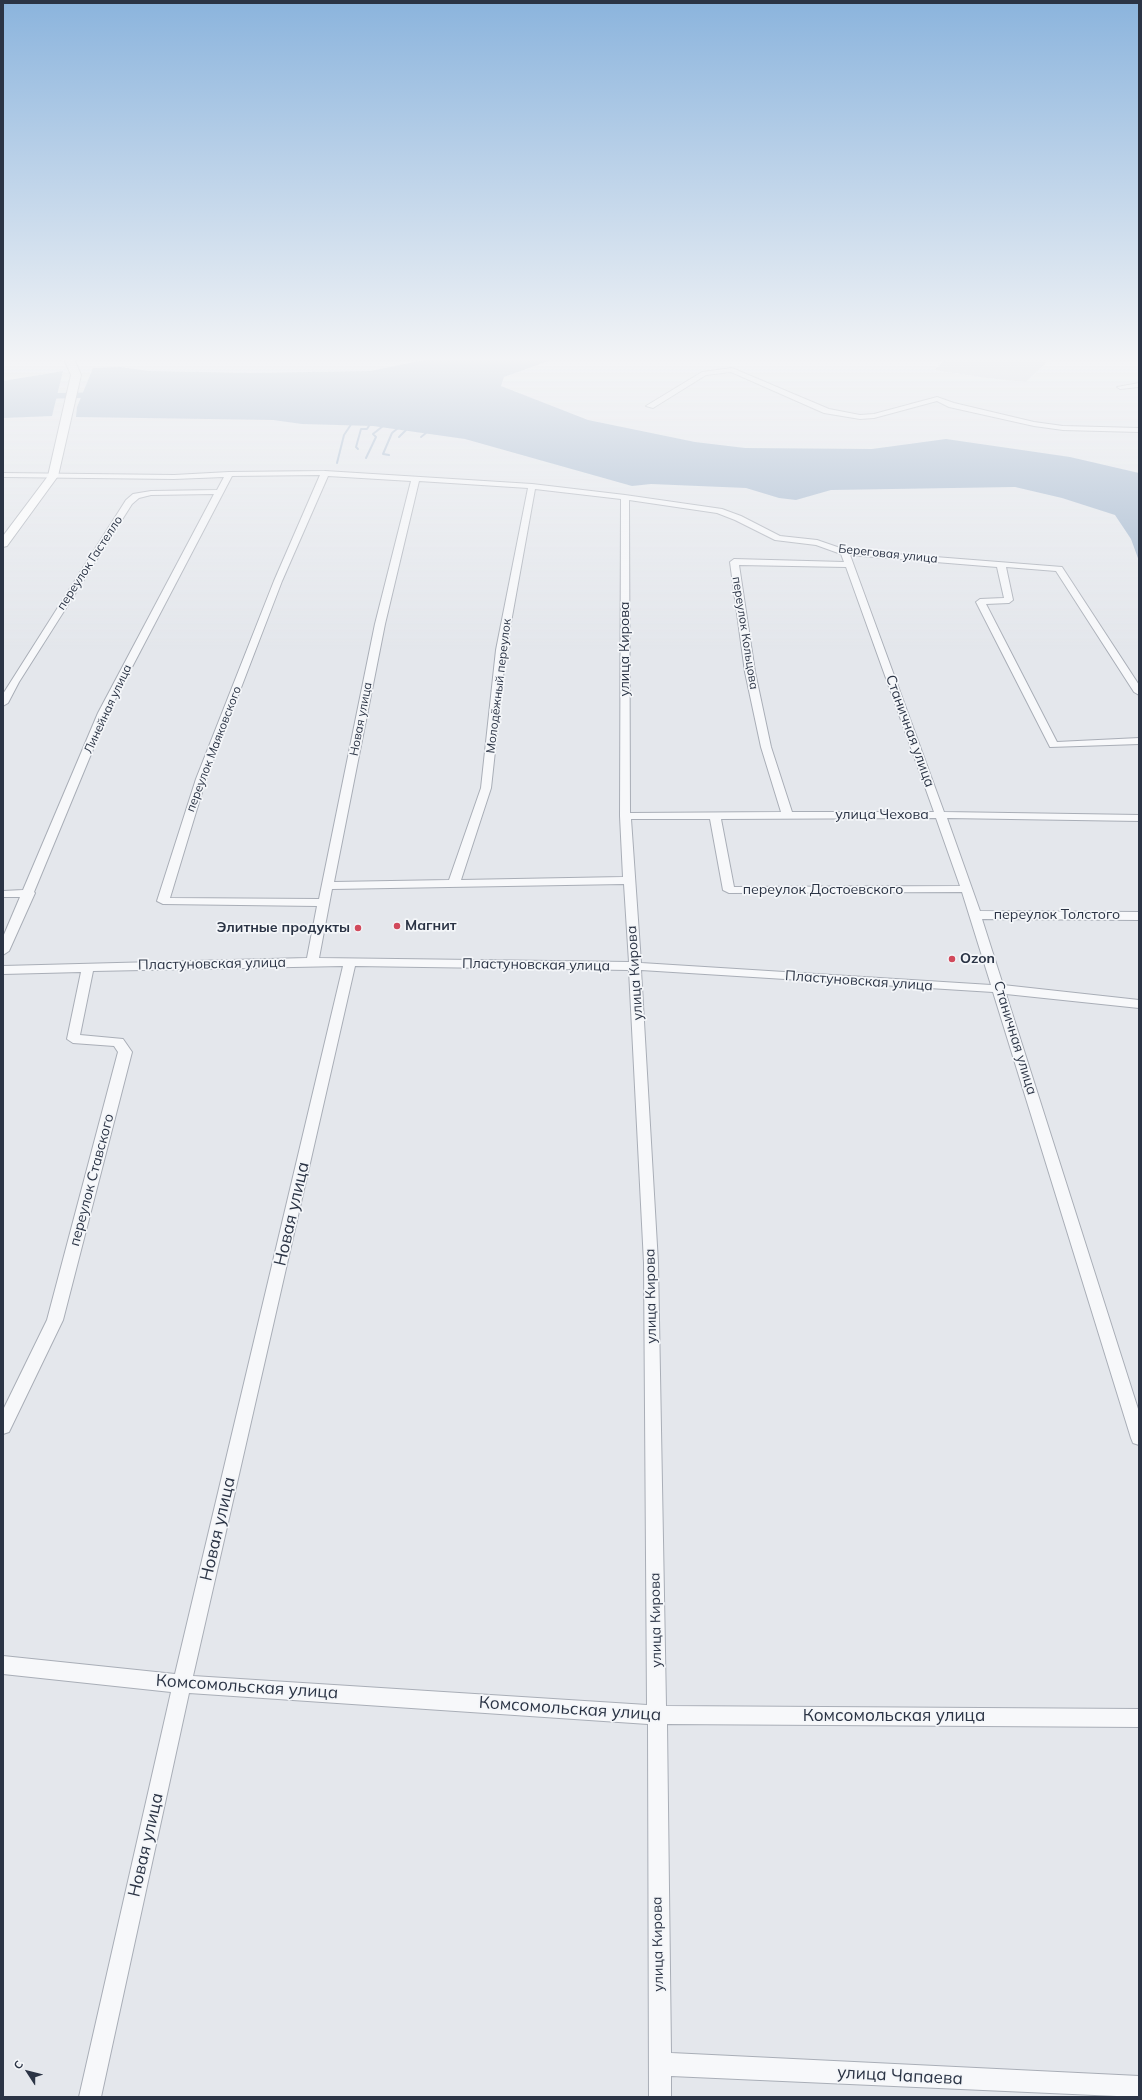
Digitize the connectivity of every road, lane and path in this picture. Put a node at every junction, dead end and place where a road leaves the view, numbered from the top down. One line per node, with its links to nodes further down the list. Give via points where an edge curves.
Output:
1 (57, 457): 5 (street)
2 (326, 473): 3 (street, Береговая улица); 6 (street, Береговая улица); 28 (street, переулок Маяковского, via 278,581 201,779 163,901)
3 (229, 474): 5 (street, Береговая улица, via 174,477); 8 (street, Линейная улица)
4 (3, 475): 5 (street, Береговая улица)
5 (53, 476): 10 (street)
6 (416, 478): 7 (street, Береговая улица); 24 (street, Новая улица, via 380,624)
7 (532, 486): 9 (street, Береговая улица); 23 (street, Молодёжный переулок, via 501,650 486,788)
8 (218, 492): 15 (street, переулок Гастелло, via 152,493 136,496 129,502); 26 (street, Линейная улица, via 103,713)
9 (625, 497): 11 (street, Береговая улица, via 719,511 778,538 817,543); 18 (street, улица Кирова)
10 (3, 544)
11 (845, 552): 12 (street, Станичная улица); 13 (street, Береговая улица)
12 (850, 565): 17 (street, Станичная улица); 19 (street, переулок Кольцова, via 734,562 750,672 766,747)
13 (1001, 566): 14 (street, Береговая улица, via 1059,569); 16 (street, via 1009,600 980,602 1054,745)
14 (1139, 692)
15 (3, 703)
16 (1139, 741)
17 (940, 815): 19 (street, улица Чехова); 21 (street, улица Чехова); 25 (street, Станичная улица)
18 (625, 816): 20 (street, улица Чехова); 22 (street, улица Кирова)
19 (788, 816): 20 (street, улица Чехова)
20 (715, 817): 25 (street, переулок Достоевского, via 729,890)
21 (1139, 818)
22 (628, 880): 23 (street); 34 (street, улица Кирова)
23 (454, 883): 24 (street)
24 (328, 886): 28 (street, Новая улица)
25 (967, 889): 29 (street, Станичная улица)
26 (29, 893): 27 (street); 31 (street, Линейная улица)
27 (3, 894)
28 (325, 902): 32 (street, Новая улица)
29 (975, 915): 30 (street, переулок Толстого); 37 (street, Станичная улица)
30 (1139, 916)
31 (3, 951)
32 (312, 962): 33 (street, Пластуновская улица); 35 (street, Пластуновская улица)
33 (350, 963): 34 (street, Пластуновская улица); 42 (street, Новая улица)
34 (635, 966): 37 (street, Пластуновская улица); 43 (street, улица Кирова, via 651,1263)
35 (88, 967): 36 (street, Пластуновская улица); 39 (street, переулок Ставского, via 73,1039 118,1042 126,1052 54,1320)
36 (3, 970)
37 (1000, 989): 38 (street, Пластуновская улица); 40 (street, Станичная улица)
38 (1139, 1004)
39 (3, 1427)
40 (1139, 1438)
41 (3, 1665): 42 (street, Комсомольская улица)
42 (182, 1684): 43 (street, Комсомольская улица); 47 (street, Новая улица)
43 (657, 1715): 44 (street, Комсомольская улица); 45 (street, улица Кирова)
44 (1139, 1718)
45 (660, 2064): 46 (street, улица Чапаева); 48 (street, улица Кирова)
46 (1139, 2087)
47 (90, 2097)
48 (660, 2097)

